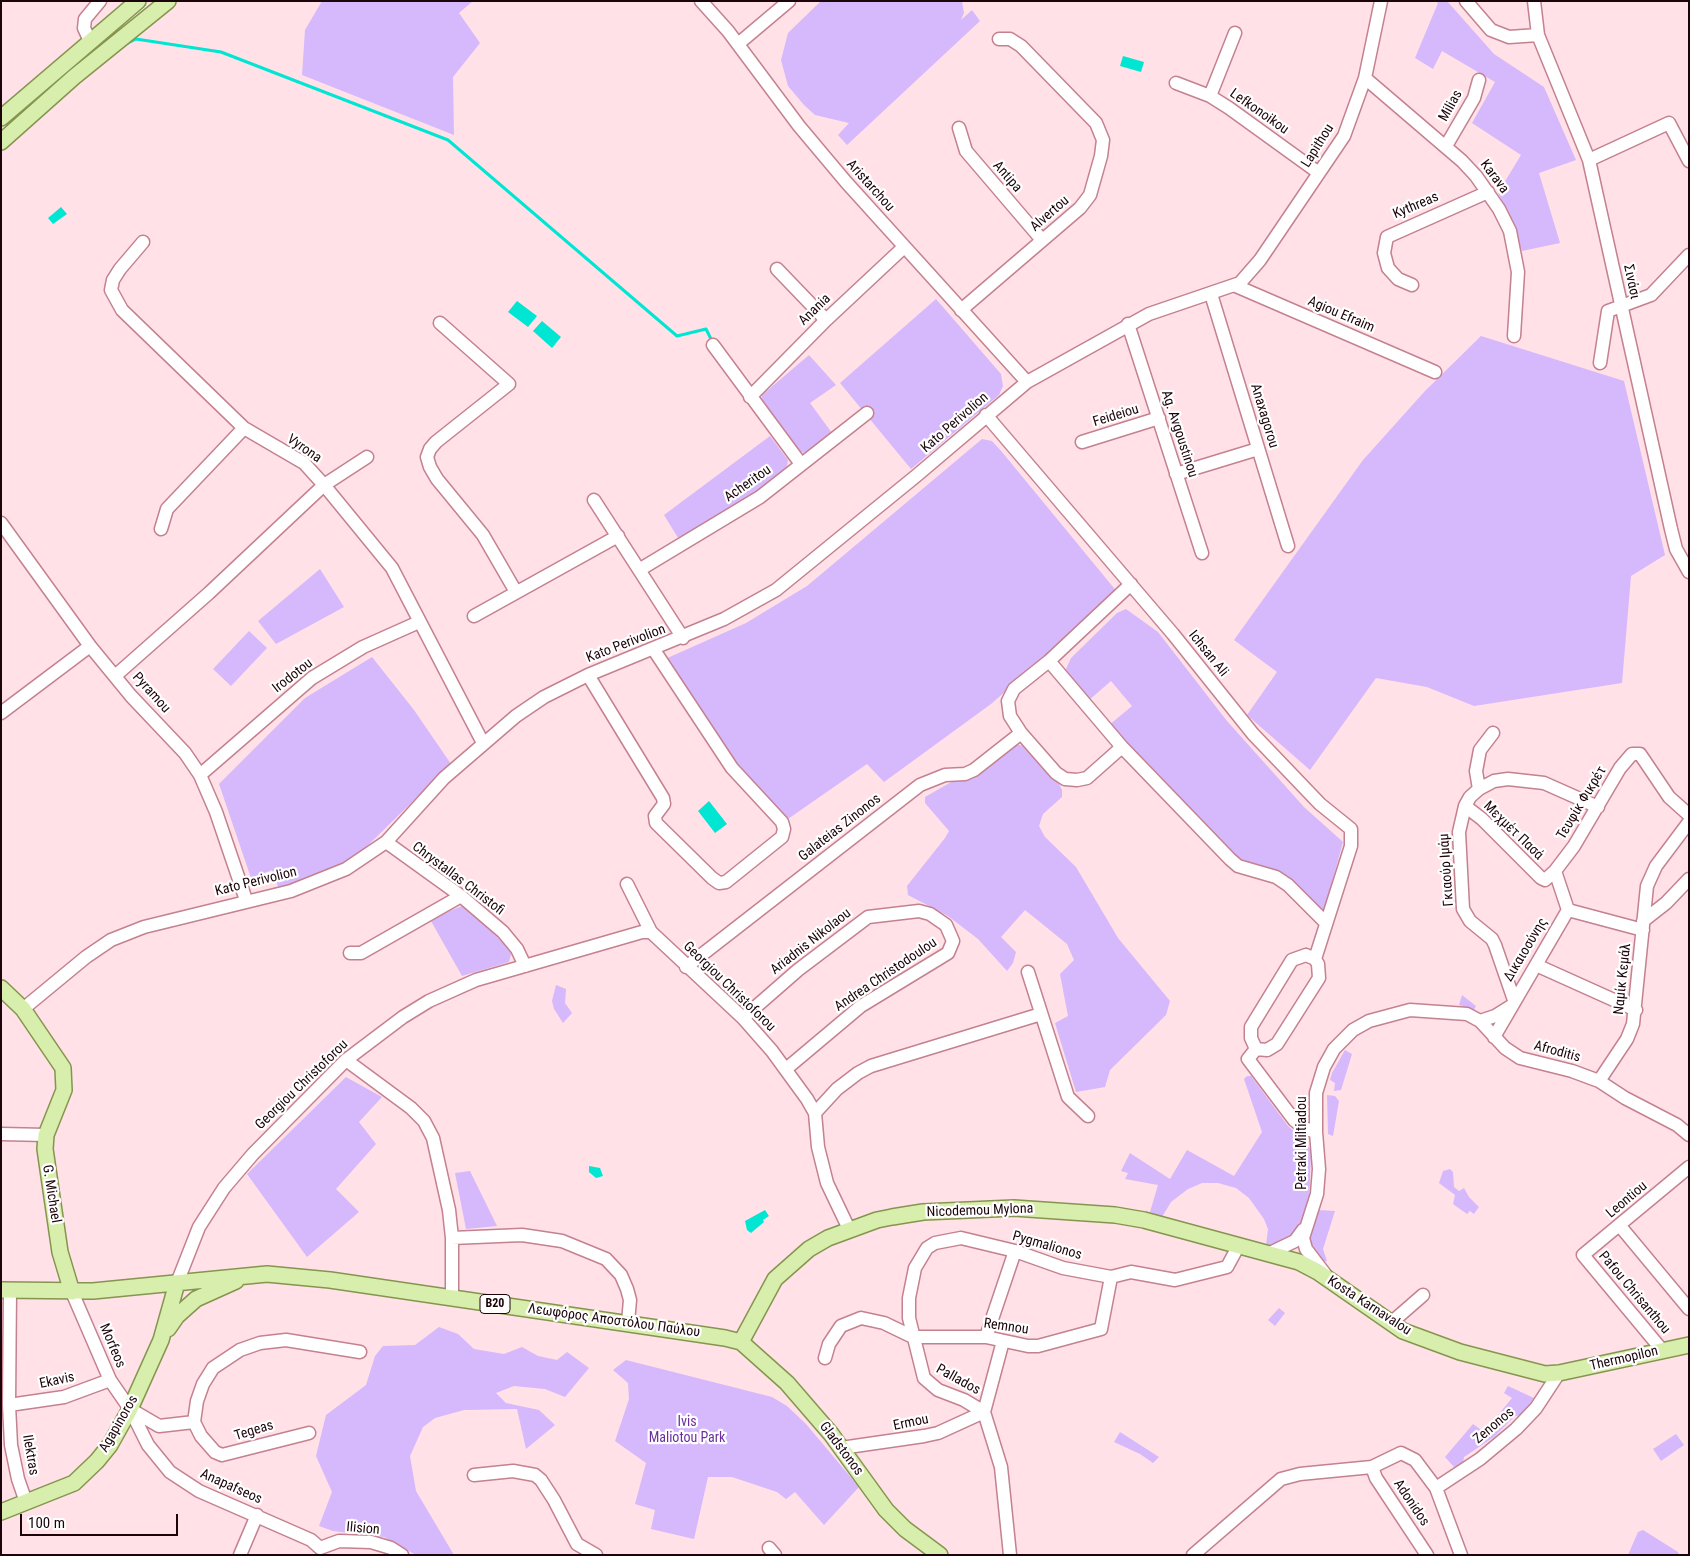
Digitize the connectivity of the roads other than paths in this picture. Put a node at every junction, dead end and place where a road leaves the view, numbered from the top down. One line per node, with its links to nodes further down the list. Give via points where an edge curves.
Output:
1 (100, 1): 12 (street, via 85,19 84,28)
2 (138, 1): 12 (main road)
3 (168, 1): 20 (main road)
4 (701, 1): 13 (street, Aristarchou)
5 (789, 1): 13 (street)
6 (1381, 1): 14 (street, Lapithou)
7 (1466, 1): 10 (street, via 1491,30 1508,37)
8 (1534, 1): 10 (street, Σινάσι)
9 (1235, 33): 17 (street)
10 (1538, 36): 23 (street, Σινάσι)
11 (999, 39): 27 (street, Alvertou, via 1010,39 1021,46 1096,123 1104,140 1090,195 1080,208)
12 (90, 41): 18 (main road)
13 (738, 44): 29 (street, Aristarchou, via 822,154)
14 (1365, 78): 22 (street, Karava); 25 (street, Lapithou, via 1344,136)
15 (1479, 80): 22 (street, Milias, via 1474,98)
16 (1176, 83): 17 (street, Lefkonoikou)
17 (1210, 96): 25 (street, Lefkonoikou)
18 (2, 116): 20 (street)
19 (959, 128): 27 (street, Antipa, via 966,152)
20 (15, 130): 21 (main road)
21 (1, 142)
22 (1446, 146): 26 (street, Karava)
23 (1589, 160): 24 (street, via 1670,123); 35 (street, Σινάσι)
24 (1689, 160)
25 (1319, 173): 32 (street, Lapithou, via 1251,272)
26 (1488, 192): 33 (street, Kythreas, via 1387,237 1384,253 1388,268 1398,279); 40 (street, Karava, via 1510,231 1515,252 1518,296)
27 (1042, 240): 36 (street, Alvertou)
28 (143, 242): 49 (street, Vyrona, via 113,280 111,290 115,300 151,340)
29 (904, 247): 36 (street, Aristarchou); 37 (street, Anania)
30 (1689, 256): 35 (street, via 1651,295)
31 (777, 269): 37 (street)
32 (1236, 286): 34 (street, Kato Perivolion); 43 (street, Agiou Efraim)
33 (1412, 286)
34 (1212, 294): 39 (street, Kato Perivolion, via 1168,307); 51 (street, Anaxagorou)
35 (1621, 308): 42 (street, via 1608,311); 63 (street, Σινάσι, via 1676,549)
36 (961, 310): 44 (street, Aristarchou)
37 (826, 320): 45 (street, Anania)
38 (440, 323): 65 (street, via 509,384 436,442 427,457 437,479 482,535)
39 (1128, 324): 44 (street, Kato Perivolion); 48 (street, Ag. Avgoustinou)
40 (1514, 336)
41 (712, 344): 45 (street)
42 (1600, 363)
43 (1435, 372)
44 (1027, 382): 47 (street, Kato Perivolion)
45 (750, 397): 53 (street)
46 (867, 413): 53 (street, Acheritou)
47 (986, 415): 64 (street, Ichsan Ali); 68 (street, Kato Perivolion, via 776,590)
48 (1159, 418): 50 (street, Feideiou); 54 (street, Ag. Avgoustinou)
49 (244, 428): 55 (street, Vyrona, via 304,463); 58 (street, via 167,509)
50 (1082, 442)
51 (1258, 449): 54 (street); 60 (street, Anaxagorou)
52 (367, 456): 55 (street)
53 (801, 464): 62 (street, Acheritou, via 760,497)
54 (1176, 474): 61 (street, Ag. Avgoustinou)
55 (324, 485): 67 (street, Vyrona, via 392,568); 73 (street)
56 (594, 500): 59 (street)
57 (1, 523): 69 (street, Pyramou)
58 (161, 529)
59 (618, 536): 62 (street); 65 (street)
60 (1288, 546)
61 (1202, 553)
62 (639, 570): 68 (street)
63 (1689, 572)
64 (1130, 584): 71 (street); 91 (street, Ichsan Ali, via 1253,734 1320,804 1351,829 1351,846)
65 (516, 592): 66 (street)
66 (474, 616)
67 (420, 622): 77 (street, Vyrona); 79 (street, Irodotou, via 363,647 312,678)
68 (683, 638): 70 (street, Kato Perivolion)
69 (90, 646): 73 (street, Pyramou); 74 (street)
70 (654, 650): 72 (street, Kato Perivolion); 72 (street, via 732,768 782,822 782,837 726,882 719,883 712,878 656,823 655,816 664,804 663,798)
71 (1050, 661): 76 (street, via 1010,694 1008,708); 78 (street)
72 (588, 675): 77 (street, Kato Perivolion, via 544,697)
73 (115, 676): 79 (street, Pyramou, via 185,753)
74 (1, 713)
75 (1493, 732): 80 (street, via 1480,750 1476,771)
76 (1021, 733): 78 (street, via 1065,779 1087,778); 99 (street, Galateias Zinonos, via 974,770 945,775 920,785)
77 (482, 744): 84 (street, Kato Perivolion, via 444,778)
78 (1122, 747): 91 (street, via 1238,866 1276,877)
79 (200, 775): 89 (street, Pyramou, via 211,797)
80 (1479, 789): 81 (street, Γκιαούρ Ιμάμ); 82 (street, via 1501,780 1538,782)
81 (1465, 806): 85 (street, Μεχμέτ Πασά, via 1541,878 1548,880); 102 (street, Γκιαούρ Ιμάμ, via 1459,832 1463,909 1470,921 1496,946)
82 (1598, 807): 83 (street, Τευφίκ Φικρέτ, via 1620,768 1636,753 1670,797); 85 (street, Τευφίκ Φικρέτ)
83 (1688, 813): 92 (street, Ναμίκ Κεμάλ, via 1651,875)
84 (386, 842): 88 (street, Chrystallas Christofi); 89 (street, Kato Perivolion, via 346,869 291,891)
85 (1555, 872): 90 (street, Μεχμέτ Πασά)
86 (1689, 879): 92 (street)
87 (627, 884): 93 (street, Georgiou Christoforou)
88 (461, 896): 95 (street, via 361,953); 98 (street, Chrystallas Christofi, via 503,932)
89 (246, 900): 103 (street, Kato Perivolion, via 144,927 111,940)
90 (1568, 910): 92 (street); 97 (street, Δικαιοσύνης)
91 (1325, 922): 96 (street, Ichsan Ali)
92 (1643, 926): 104 (street, Ναμίκ Κεμάλ)
93 (651, 932): 98 (street, Georgiou Christoforou); 99 (street, Georgiou Christoforou)
94 (953, 941): 106 (street, Ariadnis Nikolaou, via 946,925 925,912 868,917 798,970); 112 (street, Andrea Christodoulou, via 948,953 861,1006)
95 (350, 953)
96 (1315, 959): 109 (street, Ichsan Ali, via 1320,970 1319,978 1277,1044 1268,1050); 109 (street, via 1306,955 1292,960 1251,1027)
97 (1536, 965): 102 (street, Δικαιοσύνης); 104 (street)
98 (525, 966): 111 (street, Georgiou Christoforou, via 476,980 428,1001)
99 (686, 967): 106 (street, Georgiou Christoforou)
100 (1028, 972): 105 (street)
101 (4, 994): 103 (main road)
102 (1512, 1003): 107 (street, Δικαιοσύνης, via 1495,1016); 108 (street, Δικαιοσύνης)
103 (23, 1009): 118 (main road, via 58,1060 65,1079 61,1100)
104 (1636, 1010): 113 (street, Ναμίκ Κεμάλ, via 1627,1038)
105 (1041, 1014): 114 (street, via 872,1066 837,1089); 115 (street, via 1068,1097)
106 (743, 1018): 112 (street, Georgiou Christoforou)
107 (1480, 1021): 108 (street, Petraki Miltiadou); 116 (street, Petraki Miltiadou, via 1459,1012 1410,1010 1359,1025 1340,1041 1324,1067 1316,1093)
108 (1494, 1037): 110 (street, Petraki Miltiadou)
109 (1256, 1049): 116 (street, via 1248,1059 1294,1120)
110 (1509, 1051): 113 (street, Afroditis, via 1526,1060)
111 (346, 1060): 124 (street, via 424,1121 438,1156); 132 (street, Georgiou Christoforou, via 224,1188 199,1227)
112 (786, 1069): 114 (street, Georgiou Christoforou)
113 (1598, 1081): 119 (street, Afroditis, via 1672,1122)
114 (814, 1113): 123 (street, Georgiou Christoforou, via 818,1147 828,1183)
115 (1088, 1116)
116 (1316, 1132): 121 (street, Petraki Miltiadou, via 1317,1194)
117 (1, 1134): 118 (street)
118 (46, 1134): 134 (main road, G. Michael, via 46,1170)
119 (1689, 1136)
120 (1689, 1167): 122 (street, Leontiou)
121 (1305, 1226): 127 (street, via 1295,1241); 131 (street, Petraki Miltiadou, via 1304,1246)
122 (1620, 1226): 128 (street, Leontiou); 137 (street)
123 (849, 1229): 125 (main road, Nicodemou Mylona, via 876,1220 923,1212 1041,1209 1115,1215); 144 (main road, Nicodemou Mylona, via 809,1249 776,1279)
124 (452, 1238): 136 (street); 138 (street, via 522,1235 562,1241 606,1259 621,1275 627,1289 630,1300)
125 (1239, 1246): 127 (main road, Nicodemou Mylona); 130 (street, Pygmalionos, via 1227,1267 1198,1276 1175,1280 1131,1272)
126 (1015, 1252): 130 (street, Pygmalionos, via 1063,1268); 140 (street, Pygmalionos, via 961,1238 926,1248 915,1268 908,1298); 141 (street)
127 (1270, 1253): 131 (main road, Kosta Karnavalou, via 1299,1262)
128 (1583, 1255): 146 (street, Pafou Chrisanthou)
129 (248, 1275): 132 (main road, B20); 136 (main road, Λεωφόρος Αποστόλου Παύλου / B20, via 305,1277); 142 (main road, via 191,1303 177,1316)
130 (1111, 1277): 143 (street, Remnou, via 1101,1328 1038,1346)
131 (1331, 1281): 139 (main road, Kosta Karnavalou)
132 (177, 1283): 134 (main road, B20); 142 (main road)
133 (6, 1291): 134 (main road, B20); 151 (street, Ilektras)
134 (66, 1292): 150 (street, Morfeos)
135 (1423, 1295): 139 (street)
136 (452, 1298): 138 (main road, Λεωφόρος Αποστόλου Παύλου / B20)
137 (1689, 1309)
138 (628, 1322): 144 (main road, Λεωφόρος Αποστόλου Παύλου / B20)
139 (1392, 1322): 149 (main road, Kosta Karnavalou, via 1402,1331 1460,1352 1545,1374)
140 (913, 1337): 141 (street, Remnou); 148 (street, via 872,1319 850,1320 834,1335); 153 (street, Pallados, via 924,1378 938,1390)
141 (986, 1337): 143 (street, Remnou)
142 (161, 1340): 152 (main road, Agapinoros)
143 (1003, 1341): 153 (street)
144 (742, 1342): 156 (main road, Gladstonos, via 787,1383)
145 (1689, 1345): 146 (main road, Thermopilon)
146 (1662, 1350): 149 (main road, Thermopilon)
147 (360, 1352): 154 (street, via 286,1340 260,1343 240,1350 213,1368 197,1401)
148 (825, 1358)
149 (1558, 1373): 159 (street, Zenonos, via 1536,1408 1516,1429)
150 (110, 1380): 151 (street, Ekavis, via 64,1398); 152 (street, Morfeos)
151 (9, 1405): 160 (street, Ilektras, via 11,1445)
152 (130, 1409): 154 (street, via 159,1426); 160 (main road, Agapinoros, via 110,1444 87,1472 74,1483); 162 (street, Anapafseos, via 148,1445 170,1472 199,1491)
153 (984, 1412): 156 (street, Ermou, via 938,1433); 168 (street, via 1001,1467)
154 (194, 1422): 155 (street, Tegeas, via 205,1441 222,1455)
155 (309, 1433)
156 (841, 1448): 167 (main road, Gladstonos, via 886,1510)
157 (1372, 1467): 159 (street, via 1401,1453 1408,1455); 169 (street, via 1282,1478); 170 (street, Adonidos, via 1376,1478)
158 (474, 1474): 166 (street, via 526,1472 534,1475 546,1487 577,1544)
159 (1436, 1488): 171 (street)
160 (26, 1502): 161 (main road, Agapinoros)
161 (1, 1512)
162 (257, 1515): 163 (street, Anapafseos, via 311,1540); 164 (street)
163 (320, 1551): 165 (street, Ilision, via 339,1541 365,1541 380,1544)
164 (240, 1555)
165 (402, 1555)
166 (596, 1555)
167 (940, 1555)
168 (1010, 1555)
169 (1193, 1555)
170 (1428, 1555)
171 (1461, 1555)

